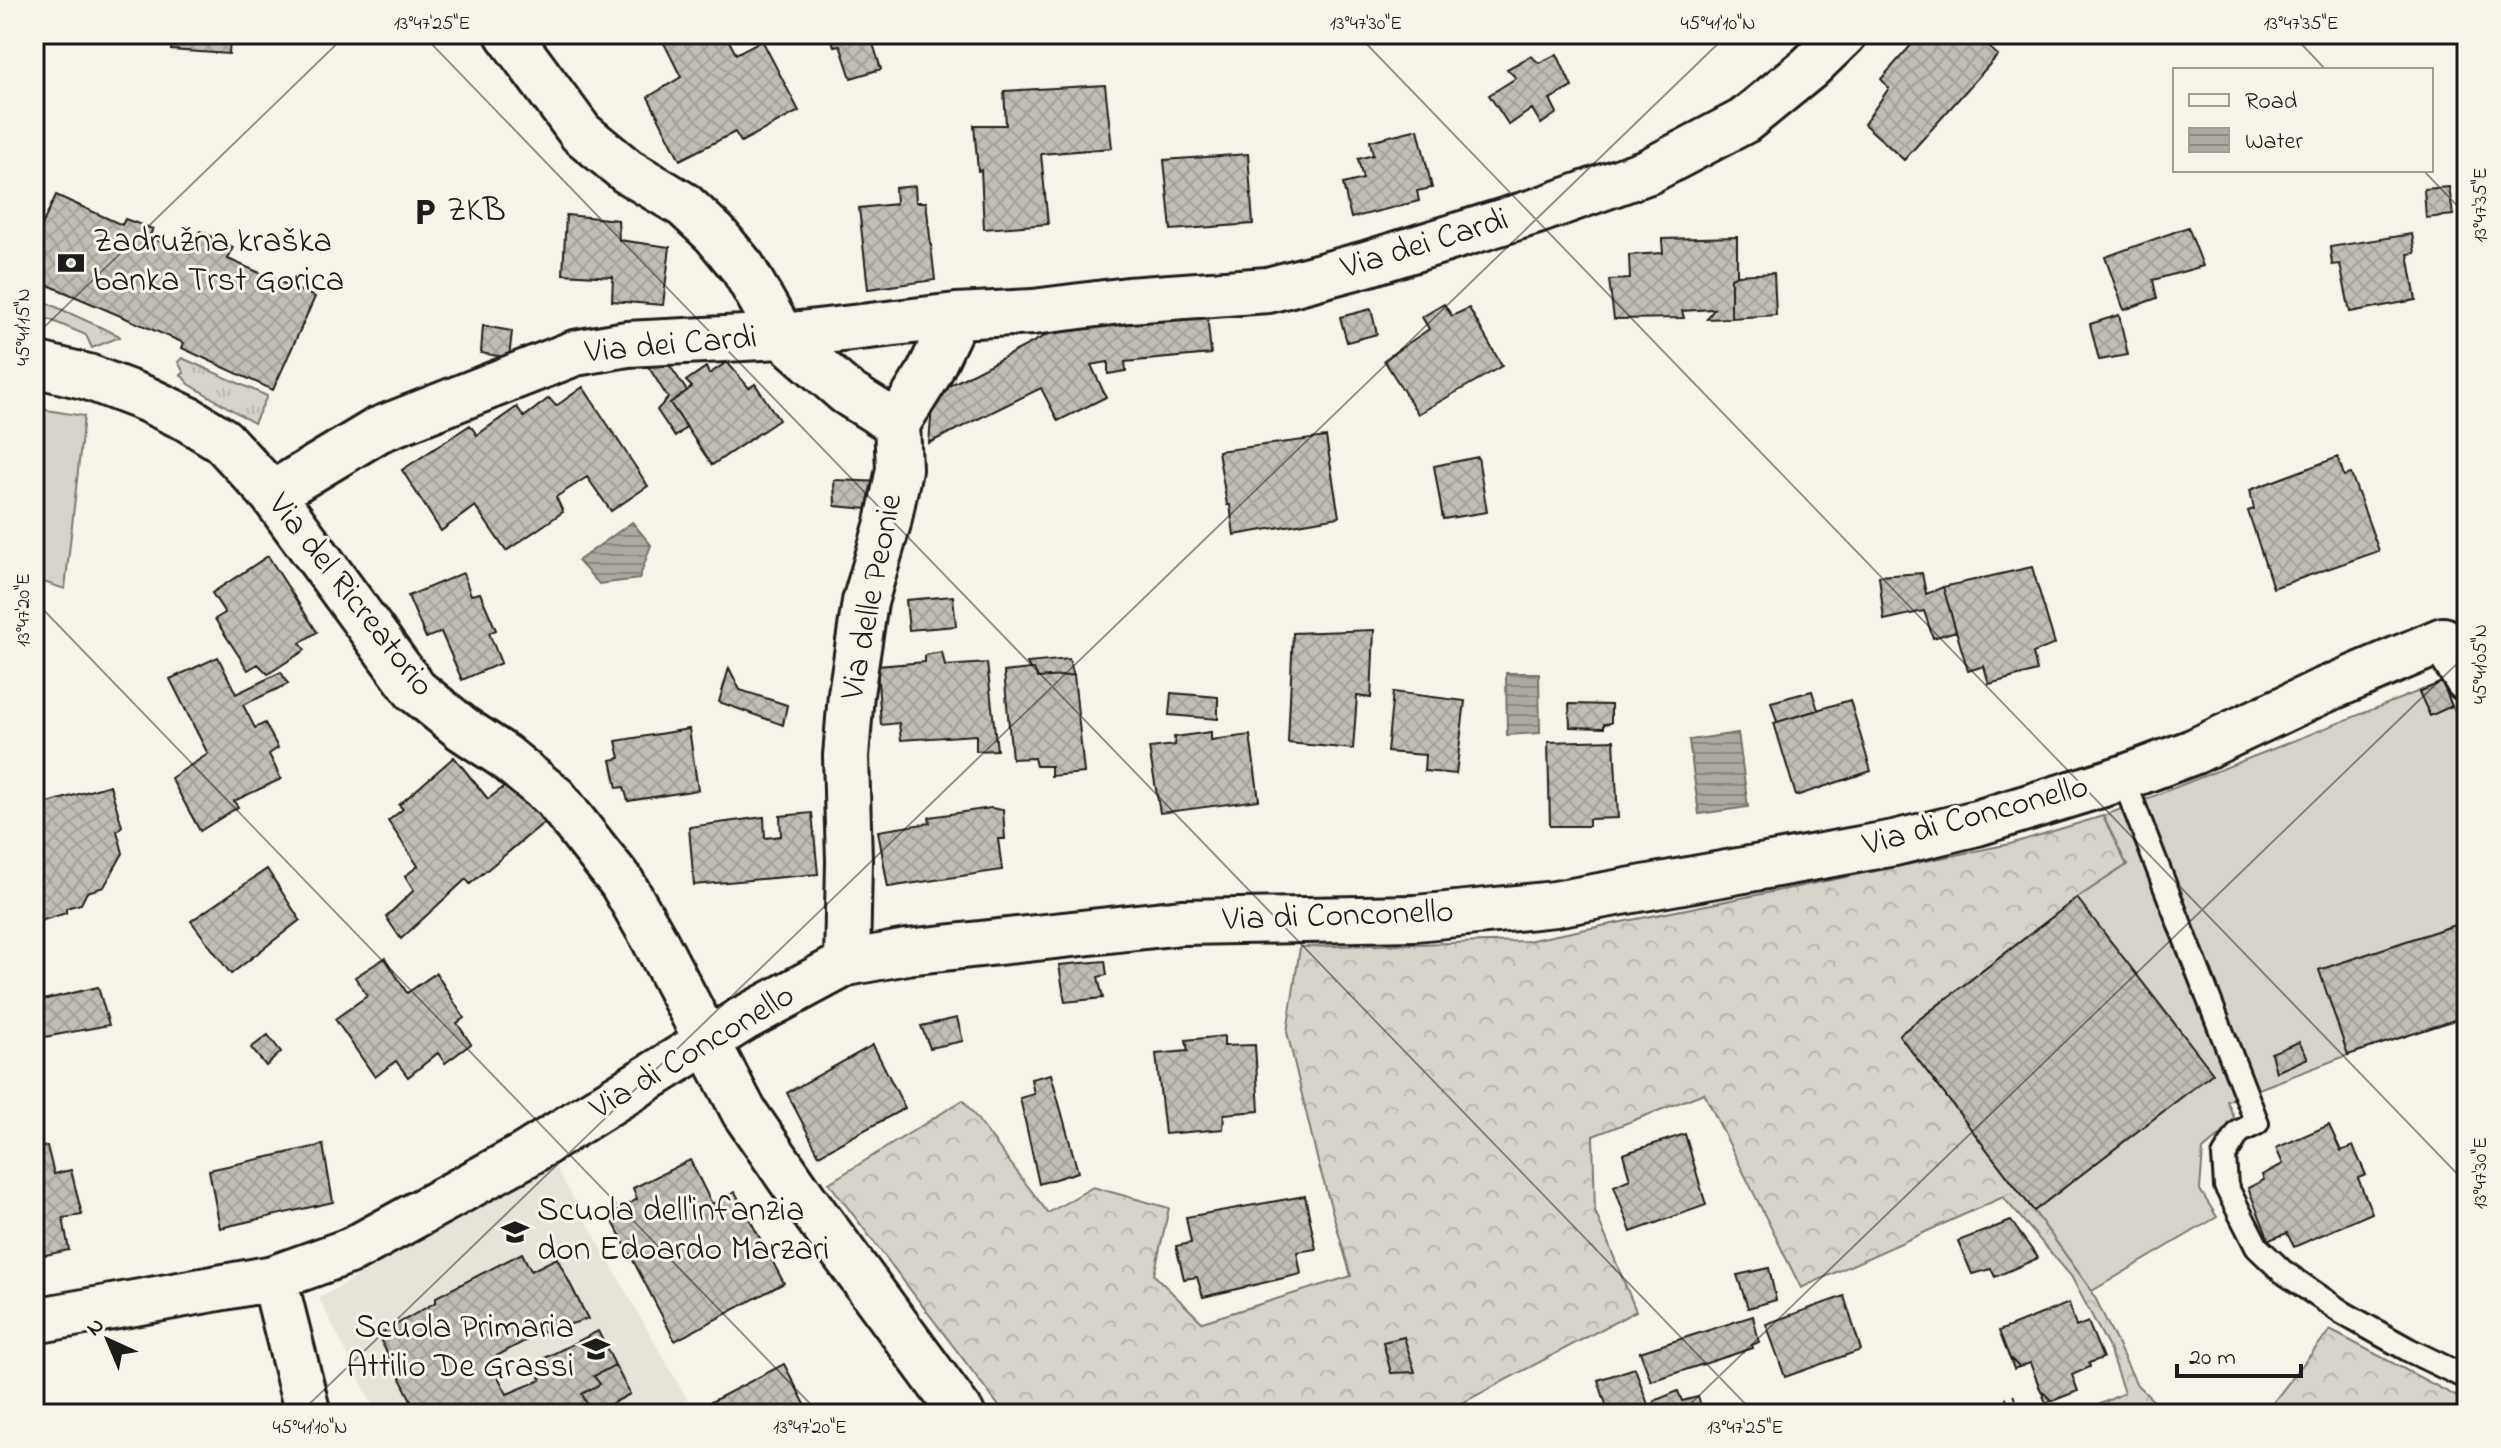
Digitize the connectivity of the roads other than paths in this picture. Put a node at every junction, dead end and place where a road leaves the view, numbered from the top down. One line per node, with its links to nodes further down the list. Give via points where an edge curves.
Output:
1 (508, 34): 4 (street, via 581,133 627,171 684,205 715,234 743,268)
2 (1844, 34): 3 (street, Via dei Cardi, via 1744,121 1649,171 1537,211 1268,290)
3 (956, 316): 4 (street, Via dei Cardi); 6 (street)
4 (782, 336): 6 (street, via 846,392); 7 (street, Via dei Cardi, via 627,344 575,353 378,430)
5 (34, 364): 7 (street, Via del Ricreatorio, via 88,377 188,419 222,440)
6 (897, 424): 11 (street, Via delle Peonie, via 899,469 865,602 851,694 846,756)
7 (272, 494): 12 (street, Via del Ricreatorio, via 415,690 555,798 622,883)
8 (2455, 636): 9 (street, Via di Conconello); 10 (street, Via di Conconello)
9 (2467, 679)
10 (2123, 778): 11 (street, Via di Conconello, via 1894,843 1555,904 1416,918 1182,922); 15 (lane, via 2257,1123 2239,1132 2224,1156 2226,1186 2257,1247 2343,1313)
11 (847, 963): 12 (street, Via di Conconello)
12 (706, 1042): 13 (street, Via di Conconello, via 525,1155 352,1250); 17 (street, Via del Ricreatorio, via 744,1112 795,1187)
13 (274, 1278): 14 (street, Via di Conconello); 16 (street)
14 (34, 1321)
15 (2467, 1378)
16 (308, 1414)
17 (962, 1414)

